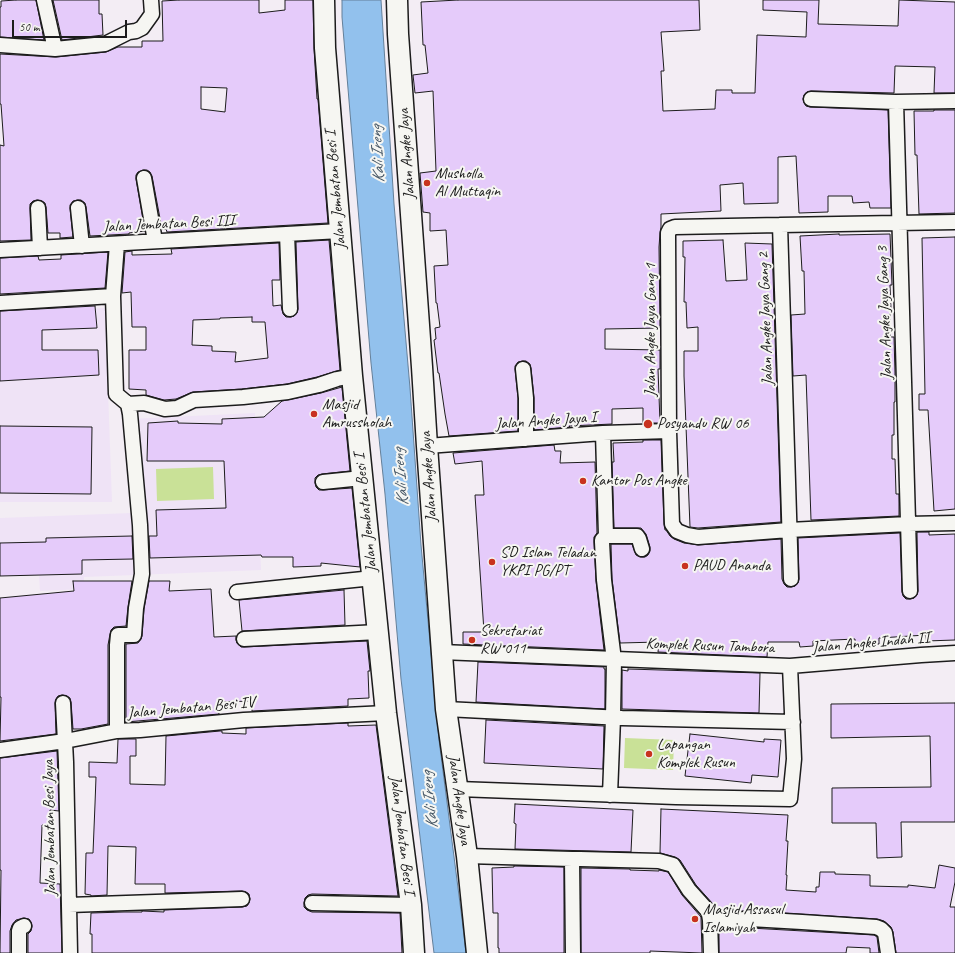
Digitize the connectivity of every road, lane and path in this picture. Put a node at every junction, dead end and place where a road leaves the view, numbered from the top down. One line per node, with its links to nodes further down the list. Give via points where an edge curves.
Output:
1 (44, 0): 6 (street)
2 (151, 0): 6 (street, via 152,14 142,28 105,44)
3 (324, 0): 16 (street, Jalan Jembatan Besi I, via 325,48)
4 (397, 0): 32 (street, Jalan Angke Jaya)
5 (0, 45): 6 (street)
6 (55, 49)
7 (811, 99): 9 (street)
8 (955, 101): 9 (street)
9 (896, 102): 13 (street, Jalan Angke Jaya Gang 3)
10 (144, 178): 18 (street)
11 (38, 208): 21 (street)
12 (78, 208): 20 (street)
13 (899, 222): 14 (street); 15 (street); 36 (street, Jalan Angke Jaya Gang 3)
14 (955, 222)
15 (780, 226): 29 (street, Jalan Angke Jaya Gang 1, via 670,229); 37 (street, Jalan Angke Jaya Gang 2)
16 (340, 231): 17 (street, Jalan Jembatan Besi III); 27 (street, Jalan Jembatan Besi I)
17 (287, 234): 18 (street, Jalan Jembatan Besi III); 25 (street)
18 (155, 242): 19 (street, Jalan Jembatan Besi III)
19 (117, 244): 20 (street, Jalan Jembatan Besi III); 23 (street)
20 (82, 246): 21 (street, Jalan Jembatan Besi III)
21 (40, 248): 22 (street, Jalan Jembatan Besi III)
22 (0, 250)
23 (114, 296): 24 (street); 28 (street, via 116,394)
24 (0, 303)
25 (290, 309)
26 (523, 369): 31 (street)
27 (352, 376): 28 (street, via 288,392 194,400 177,408); 33 (street, Jalan Jembatan Besi I)
28 (128, 404): 55 (street, via 140,525 142,574 134,635 118,635)
29 (669, 431): 30 (street, Jalan Angke Jaya I); 37 (street, Jalan Angke Jaya Gang 1, via 672,524 677,531 698,537)
30 (603, 433): 31 (street, Jalan Angke Jaya I); 38 (street)
31 (526, 439): 32 (street, Jalan Angke Jaya I)
32 (427, 446): 46 (street, Jalan Angke Jaya)
33 (362, 478): 34 (street); 40 (street, Jalan Jembatan Besi I)
34 (323, 482)
35 (955, 523): 36 (street)
36 (908, 524): 37 (street); 42 (street, Jalan Angke Jaya Gang 3)
37 (790, 530): 41 (street, Jalan Angke Jaya Gang 2)
38 (606, 536): 39 (street, via 637,536); 48 (street, via 602,540 603,565)
39 (642, 549)
40 (373, 578): 43 (street); 44 (street, Jalan Jembatan Besi I)
41 (791, 579)
42 (910, 591)
43 (237, 592)
44 (378, 632): 45 (street); 52 (street, Jalan Jembatan Besi I)
45 (244, 638)
46 (442, 652): 48 (street, Komplek Rusun Tambora); 51 (street, Jalan Angke Jaya)
47 (955, 653): 49 (street, Jalan Angke Indah II)
48 (614, 660): 49 (street, Komplek Rusun Tambora); 53 (street)
49 (790, 666): 54 (street, Komplek Rusun Tambora)
50 (63, 703): 56 (street, Jalan Jembatan Besi Jaya)
51 (446, 709): 53 (street); 58 (street, Jalan Angke Jaya)
52 (386, 713): 55 (street, Jalan Jembatan Besi IV, via 244,720); 65 (street, Jalan Jembatan Besi I)
53 (613, 718): 54 (street); 59 (street)
54 (793, 722): 59 (street, Komplek Rusun Tambora, via 794,759 790,800)
55 (117, 731): 56 (street, Jalan Jembatan Besi IV)
56 (65, 742): 57 (street, Jalan Jembatan Besi IV); 64 (street, Jalan Jembatan Besi Jaya)
57 (0, 750)
58 (458, 789): 59 (street, Komplek Rusun Tambora); 60 (street, Jalan Angke Jaya)
59 (610, 795)
60 (467, 856): 61 (street); 71 (street, Jalan Angke Jaya)
61 (572, 860): 66 (street, via 659,861 671,864 707,910); 72 (street)
62 (242, 899): 64 (street)
63 (312, 903): 65 (street)
64 (69, 905): 69 (street, Jalan Jembatan Besi Jaya)
65 (411, 905): 70 (street, Jalan Jembatan Besi I)
66 (710, 920): 73 (street); 74 (street, via 765,920 876,927 885,932)
67 (24, 926): 68 (street, via 19,931)
68 (19, 953)
69 (70, 953)
70 (414, 953)
71 (477, 953)
72 (574, 953)
73 (711, 953)
74 (888, 953)

